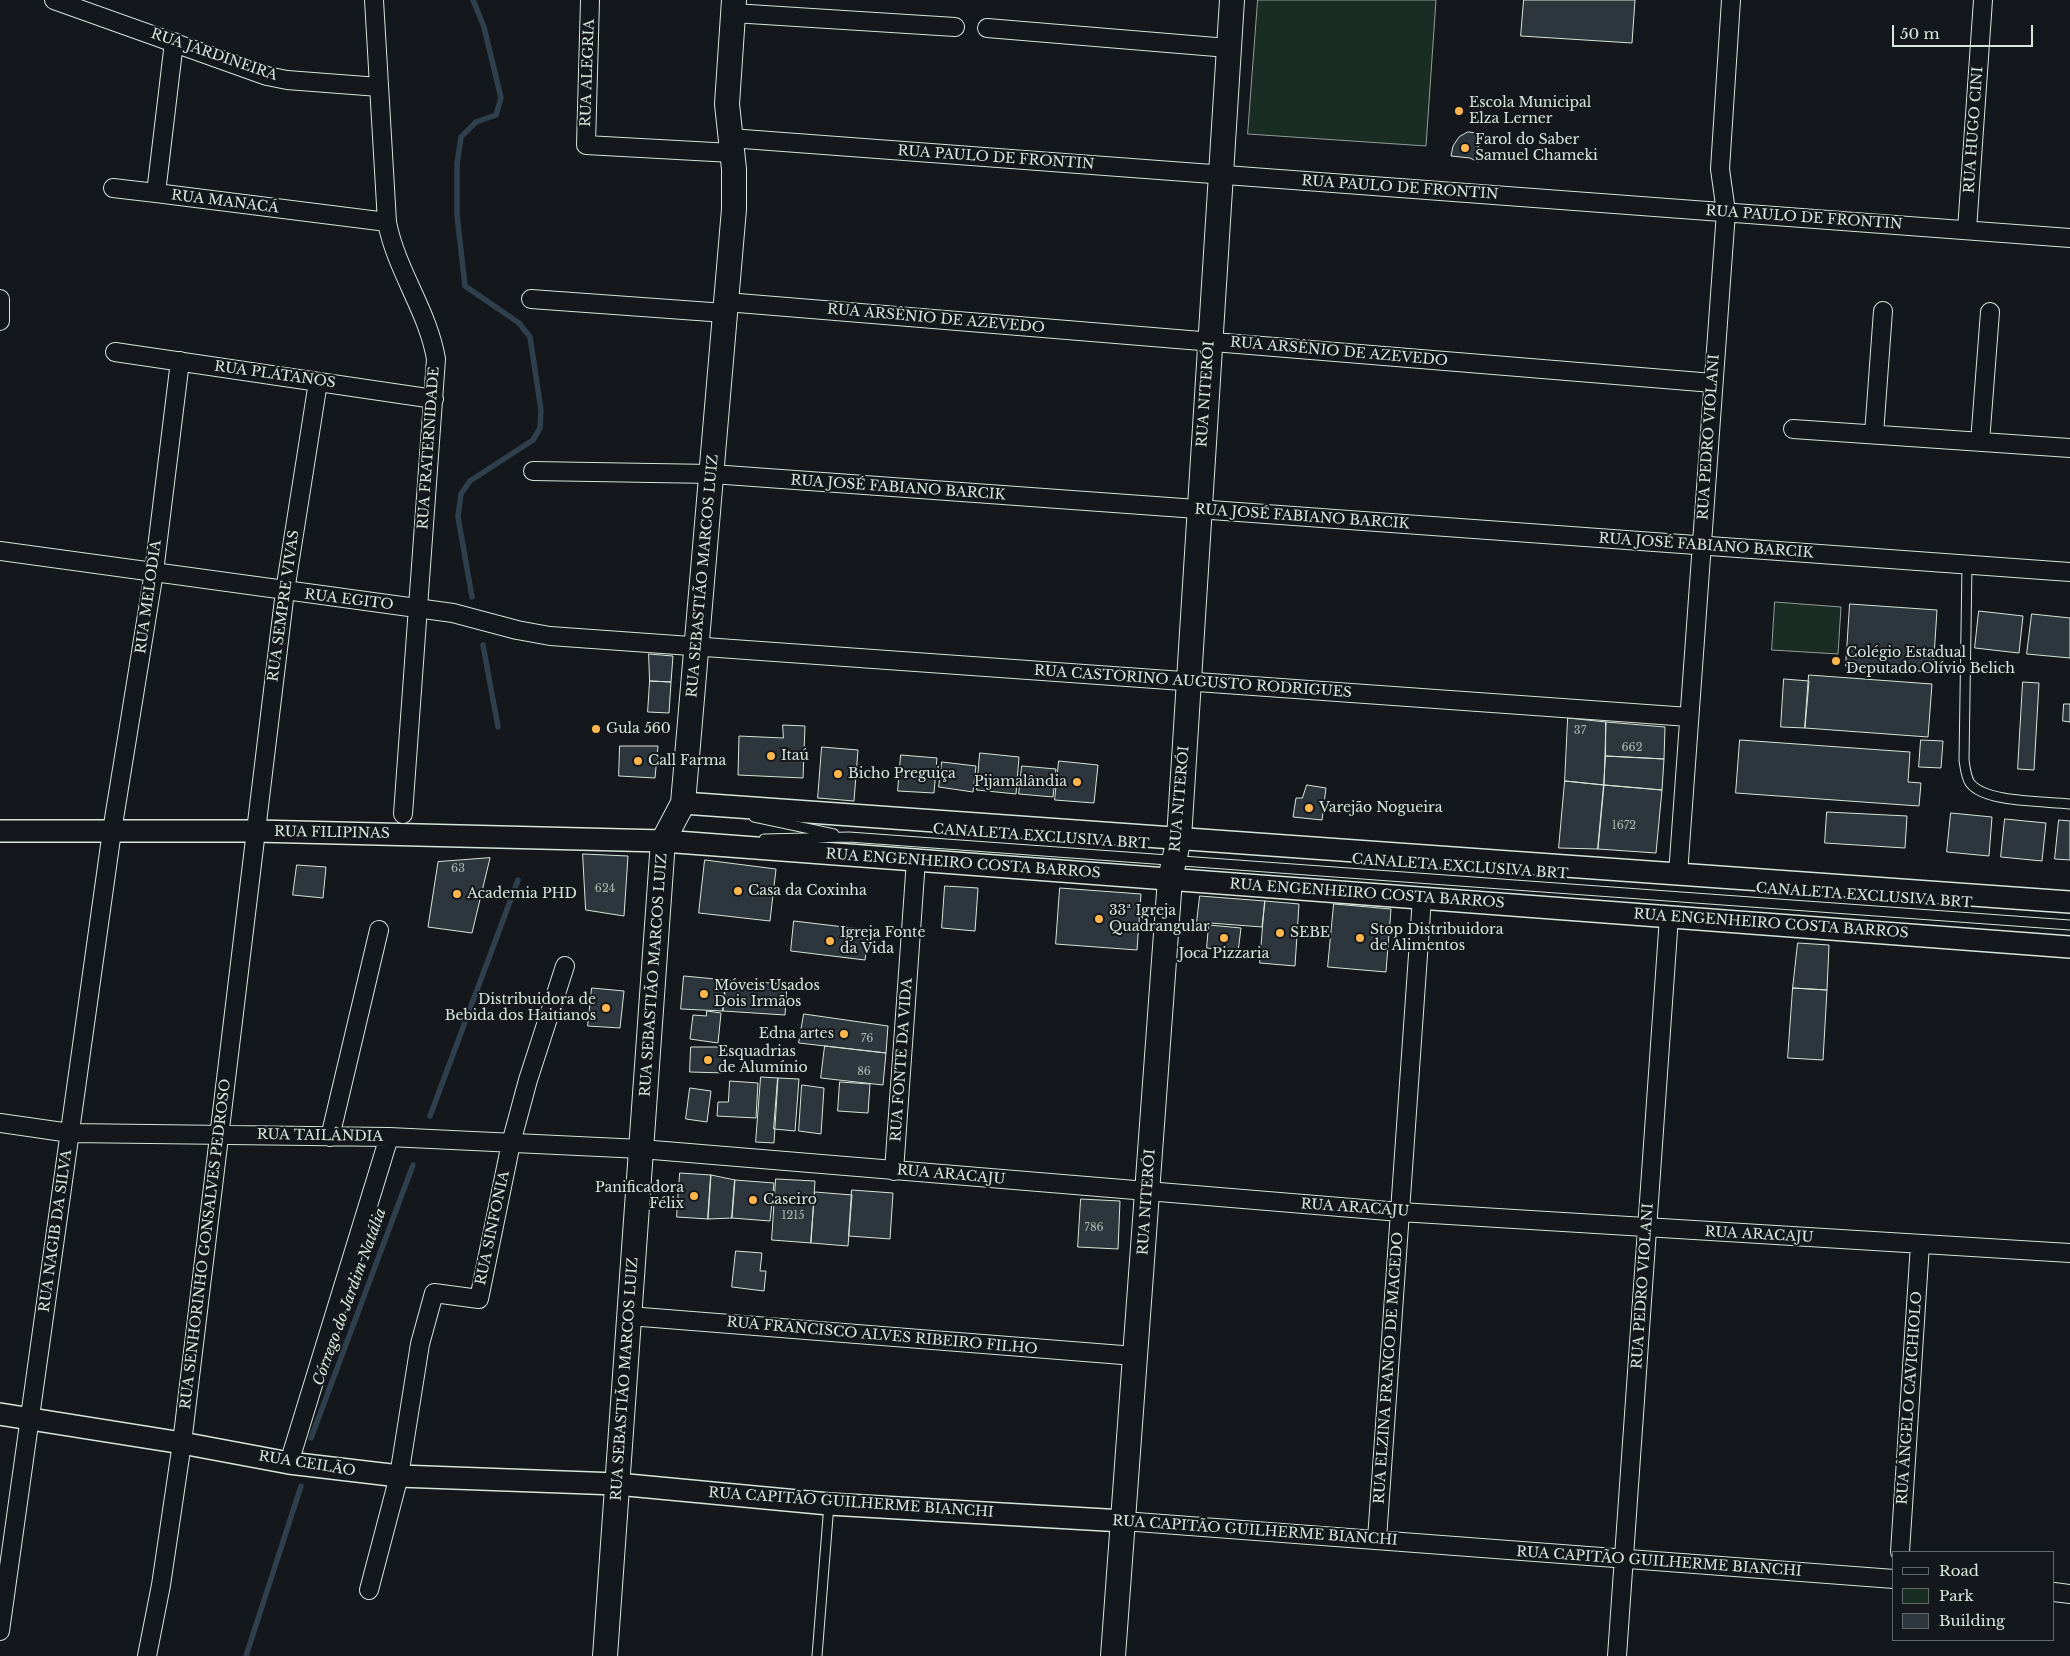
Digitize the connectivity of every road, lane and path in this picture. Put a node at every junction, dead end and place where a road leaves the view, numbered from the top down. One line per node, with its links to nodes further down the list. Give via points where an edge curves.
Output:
1 (54, 0): 10 (street, RUA JARDINEIRA)
2 (374, 0): 12 (street, RUA FRATERNIDADE)
3 (590, 0): 13 (street, RUA ALEGRIA)
4 (1232, 0): 11 (main road, RUA NITERÓI)
5 (1731, 0): 18 (street, RUA PEDRO VIOLANI, via 1720,169)
6 (1983, 0): 20 (street, RUA HUGO CINI)
7 (733, 6): 8 (street); 14 (main road, RUA SEBASTIÃO MARCOS LUIZ, via 727,104)
8 (955, 26)
9 (987, 28): 11 (street)
10 (174, 42): 12 (street, RUA JARDINEIRA, via 267,76); 17 (street, RUA MANACÁ)
11 (1228, 48): 15 (main road, RUA NITERÓI)
12 (379, 87): 19 (street, RUA FRATERNIDADE)
13 (586, 146): 14 (street, RUA PAULO DE FRONTIN)
14 (731, 146): 15 (street, RUA PAULO DE FRONTIN); 24 (main road, RUA SEBASTIÃO MARCOS LUIZ, via 735,190)
15 (1220, 175): 18 (street, RUA PAULO DE FRONTIN); 28 (main road, RUA NITERÓI)
16 (113, 188): 17 (street)
17 (156, 193): 19 (street, RUA MANACÁ)
18 (1726, 212): 20 (street, RUA PAULO DE FRONTIN); 32 (street, RUA PEDRO VIOLANI)
19 (387, 222): 33 (street, RUA FRATERNIDADE, via 394,249 433,342 436,359)
20 (1968, 230): 21 (street, RUA PAULO DE FRONTIN)
21 (2070, 238)
22 (0, 298): 27 (street)
23 (531, 299): 24 (street, RUA ARSÊNIO DE AZEVEDO)
24 (726, 308): 28 (street, RUA ARSÊNIO DE AZEVEDO); 39 (main road, RUA SEBASTIÃO MARCOS LUIZ)
25 (1883, 311): 35 (street)
26 (1990, 312): 36 (street)
27 (0, 321)
28 (1209, 342): 32 (street, RUA ARSÊNIO DE AZEVEDO); 40 (main road, RUA NITERÓI)
29 (115, 352): 30 (street, RUA PLÁTANOS)
30 (180, 361): 31 (street, RUA PLÁTANOS); 44 (street, RUA MELODIA)
31 (318, 382): 33 (street, RUA PLÁTANOS); 46 (street, RUA SEMPRE VIVAS)
32 (1713, 383): 41 (street, RUA PEDRO VIOLANI)
33 (434, 399): 47 (street, RUA FRATERNIDADE)
34 (1793, 429): 35 (street)
35 (1874, 434): 36 (street)
36 (1980, 442): 37 (street)
37 (2070, 448)
38 (533, 471): 39 (street, RUA JOSÉ FABIANO BARCIK)
39 (712, 474): 40 (street, RUA JOSÉ FABIANO BARCIK); 48 (main road, RUA SEBASTIÃO MARCOS LUIZ)
40 (1198, 510): 41 (street, RUA JOSÉ FABIANO BARCIK); 49 (main road, RUA NITERÓI)
41 (1702, 546): 43 (street, RUA JOSÉ FABIANO BARCIK); 50 (street, RUA PEDRO VIOLANI)
42 (0, 551): 44 (street, RUA EGITO)
43 (1967, 565): 45 (street, RUA JOSÉ FABIANO BARCIK); 52 (lane, via 1964,760 1968,781 1976,790 1999,797)
44 (154, 572): 46 (street, RUA EGITO); 55 (street, RUA MELODIA)
45 (2070, 572)
46 (285, 591): 47 (street, RUA EGITO); 56 (street, RUA SEMPRE VIVAS)
47 (416, 608): 48 (street, RUA EGITO, via 468,616 534,634); 53 (street, RUA FRATERNIDADE)
48 (697, 646): 49 (street, RUA CASTORINO AUGUSTO RODRIGUES); 51 (main road, RUA SEBASTIÃO MARCOS LUIZ)
49 (1188, 681): 50 (street, RUA CASTORINO AUGUSTO RODRIGUES); 59 (main road, RUA NITERÓI)
50 (1689, 717): 61 (street, RUA PEDRO VIOLANI)
51 (683, 803): 57 (lane, CANALETA EXCLUSIVA BRT); 58 (main road, RUA SEBASTIÃO MARCOS LUIZ); 59 (street, RUA ENGENHEIRO COSTA BARROS)
52 (2070, 804)
53 (403, 814)
54 (0, 831): 55 (street, RUA FILIPINAS)
55 (112, 831): 56 (street, RUA FILIPINAS); 70 (street, RUA NAGIB DA SILVA)
56 (256, 831): 58 (street, RUA FILIPINAS); 71 (street, RUA SENHORINHO GONSALVES PEDROSO)
57 (849, 837): 58 (lane, CANALETA EXCLUSIVA BRT); 59 (lane, CANALETA EXCLUSIVA BRT)
58 (664, 841): 60 (street, RUA ENGENHEIRO COSTA BARROS); 75 (main road, RUA SEBASTIÃO MARCOS LUIZ)
59 (1174, 859): 60 (street, RUA ENGENHEIRO COSTA BARROS); 61 (street, RUA ENGENHEIRO COSTA BARROS); 62 (street, RUA ENGENHEIRO COSTA BARROS); 65 (lane, CANALETA EXCLUSIVA BRT); 77 (main road, RUA NITERÓI)
60 (916, 860): 76 (street, RUA FONTE DA VIDA)
61 (1678, 874): 63 (street, RUA ENGENHEIRO COSTA BARROS)
62 (1422, 898): 64 (street, RUA ENGENHEIRO COSTA BARROS); 78 (street, RUA ELZINA FRANCO DE MACEDO)
63 (2070, 902)
64 (1669, 917): 67 (street, RUA ENGENHEIRO COSTA BARROS); 79 (street, RUA PEDRO VIOLANI)
65 (2070, 925)
66 (379, 930): 72 (street)
67 (2070, 947)
68 (565, 966): 74 (street, RUA SINFONIA)
69 (0, 1124): 70 (street, RUA TAILÂNDIA)
70 (70, 1133): 71 (street, RUA TAILÂNDIA); 85 (street, RUA NAGIB DA SILVA)
71 (219, 1135): 72 (street, RUA TAILÂNDIA); 86 (street, RUA SENHORINHO GONSALVES PEDROSO)
72 (330, 1137): 73 (street, RUA TAILÂNDIA)
73 (389, 1137): 74 (street, RUA TAILÂNDIA); 87 (street)
74 (510, 1143): 75 (street, RUA TAILÂNDIA); 88 (street, RUA SINFONIA, via 479,1299 434,1293 420,1344)
75 (641, 1150): 76 (street, RUA ARACAJU); 82 (main road, RUA SEBASTIÃO MARCOS LUIZ)
76 (894, 1170): 77 (street, RUA ARACAJU)
77 (1147, 1192): 78 (street, RUA ARACAJU); 83 (main road, RUA NITERÓI)
78 (1400, 1212): 79 (street, RUA ARACAJU); 92 (street, RUA ELZINA FRANCO DE MACEDO)
79 (1647, 1228): 80 (street, RUA ARACAJU); 94 (street, RUA PEDRO VIOLANI)
80 (1920, 1244): 81 (street, RUA ARACAJU); 93 (street, RUA ÂNGELO CAVICHIOLO)
81 (2070, 1253)
82 (629, 1316): 83 (street, RUA FRANCISCO ALVES RIBEIRO FILHO); 89 (main road, RUA SEBASTIÃO MARCOS LUIZ)
83 (1136, 1356): 91 (main road, RUA NITERÓI)
84 (0, 1414): 85 (street, RUA CEILÃO)
85 (30, 1419): 86 (street, RUA CEILÃO); 99 (street, RUA NAGIB DA SILVA)
86 (182, 1443): 87 (street, RUA CEILÃO); 100 (street, RUA SENHORINHO GONSALVES PEDROSO)
87 (289, 1463): 88 (street, RUA CEILÃO)
88 (399, 1476): 89 (street, RUA CEILÃO); 96 (street, RUA SINFONIA)
89 (617, 1484): 90 (street, RUA CAPITÃO GUILHERME BIANCHI); 101 (main road, RUA SEBASTIÃO MARCOS LUIZ)
90 (829, 1504): 91 (street, RUA CAPITÃO GUILHERME BIANCHI); 102 (lane)
91 (1123, 1521): 92 (street, RUA CAPITÃO GUILHERME BIANCHI); 103 (main road, RUA NITERÓI)
92 (1377, 1539): 94 (street, RUA CAPITÃO GUILHERME BIANCHI)
93 (1900, 1551)
94 (1624, 1560): 95 (street, RUA CAPITÃO GUILHERME BIANCHI); 104 (street, RUA PEDRO VIOLANI)
95 (1892, 1579)
96 (369, 1590)
97 (2055, 1592): 98 (street)
98 (2070, 1594)
99 (0, 1631)
100 (147, 1656)
101 (604, 1656)
102 (817, 1656)
103 (1113, 1656)
104 (1617, 1656)

